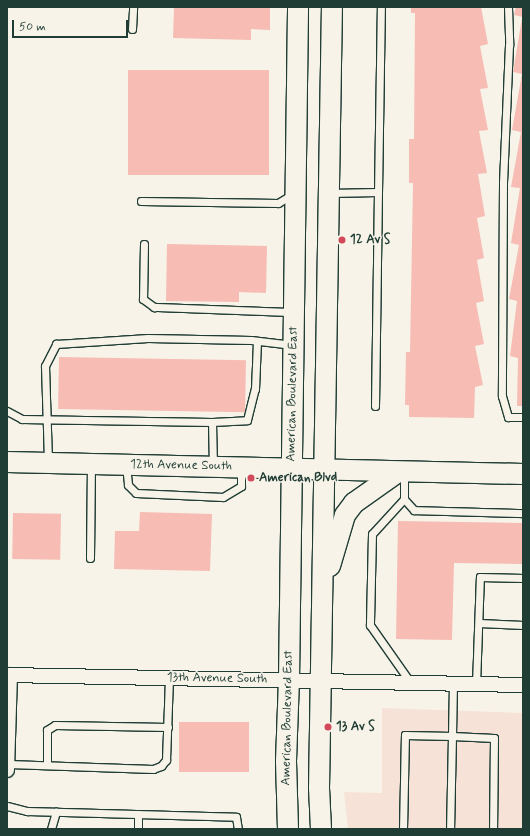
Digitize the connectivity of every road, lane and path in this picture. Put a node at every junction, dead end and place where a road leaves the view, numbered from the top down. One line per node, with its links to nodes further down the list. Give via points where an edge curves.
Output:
1 (133, 7): 6 (lane)
2 (298, 7): 7 (main road, American Boulevard East)
3 (332, 7): 9 (main road)
4 (381, 7): 8 (lane)
5 (508, 7): 17 (lane, via 509,45 503,183 502,396 508,417)
6 (132, 29)
7 (296, 192): 9 (main road); 10 (lane, via 278,203); 12 (main road, American Boulevard East)
8 (378, 192): 9 (lane); 15 (lane)
9 (329, 193): 27 (main road)
10 (140, 201)
11 (144, 244): 12 (lane, via 143,298 154,307)
12 (295, 312): 14 (main road, American Boulevard East)
13 (257, 341): 14 (lane); 18 (lane, via 148,338 56,344 45,366); 19 (lane, via 256,389 247,420)
14 (294, 345): 26 (main road, American Boulevard East)
15 (375, 406)
16 (7, 411): 18 (lane, via 22,419)
17 (523, 417)
18 (46, 419): 19 (lane); 21 (lane)
19 (212, 422): 24 (lane)
20 (7, 462): 21 (main road, 12th Avenue South)
21 (48, 463): 22 (main road, 12th Avenue South)
22 (91, 464): 23 (main road, 12th Avenue South); 32 (lane)
23 (126, 465): 24 (main road, 12th Avenue South); 25 (lane, via 128,485 136,494 223,497 241,486)
24 (213, 467): 25 (main road, 12th Avenue South)
25 (241, 468): 26 (main road, 12th Avenue South)
26 (292, 469): 27 (main road, 12th Avenue South); 39 (main road, American Boulevard East)
27 (324, 470): 28 (main road, 12th Avenue South); 34 (main road)
28 (401, 472): 29 (main road, 12th Avenue South); 30 (lane); 34 (main road, via 354,503 345,515)
29 (523, 474)
30 (404, 499): 31 (lane, via 414,510); 41 (lane, via 372,534 370,625)
31 (523, 513)
32 (90, 558)
33 (523, 578): 35 (lane, via 480,577)
34 (322, 591): 40 (main road)
35 (479, 623): 36 (lane); 43 (lane)
36 (523, 625)
37 (9, 675): 38 (street, 13th Avenue South); 48 (street)
38 (169, 678): 39 (street, 13th Avenue South); 45 (lane)
39 (290, 680): 40 (street, 13th Avenue South); 55 (main road, American Boulevard East, via 286,761)
40 (321, 681): 41 (street, 13th Avenue South); 56 (main road)
41 (410, 682): 42 (street, 13th Avenue South)
42 (453, 683): 43 (street, 13th Avenue South); 46 (lane)
43 (476, 684): 44 (street, 13th Avenue South)
44 (523, 685)
45 (168, 727): 47 (lane, via 166,760 161,766 153,769); 47 (lane, via 55,724 47,730)
46 (452, 736): 57 (lane, via 405,735); 58 (lane); 59 (lane, via 494,738)
47 (47, 765): 48 (lane)
48 (7, 767)
49 (7, 806): 50 (lane, via 27,811)
50 (56, 812): 51 (lane); 52 (lane)
51 (138, 814): 53 (lane); 54 (lane, via 236,816)
52 (51, 829)
53 (138, 829)
54 (238, 829)
55 (288, 829)
56 (321, 829)
57 (402, 829)
58 (450, 829)
59 (493, 829)

